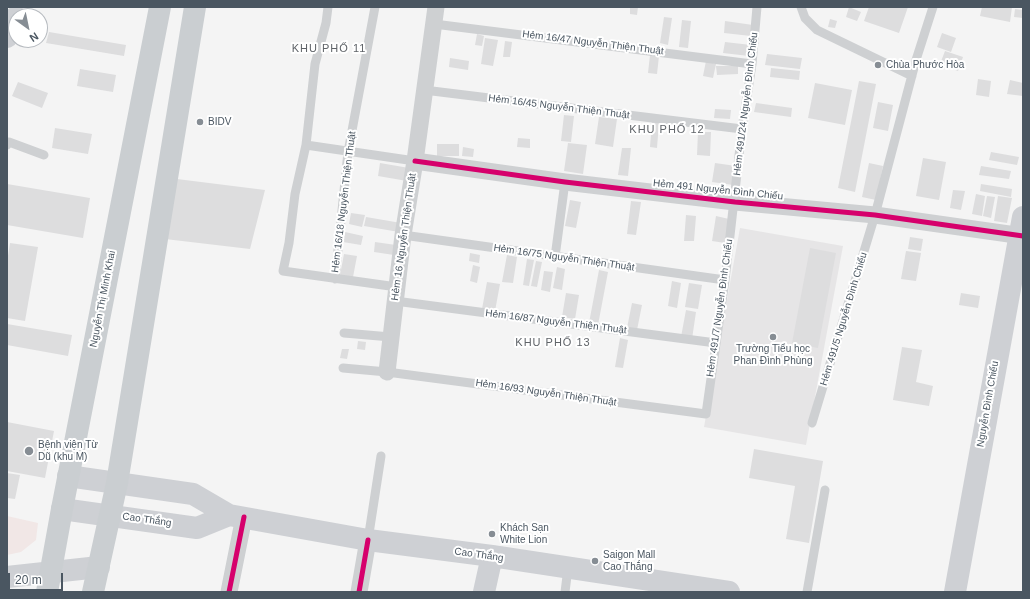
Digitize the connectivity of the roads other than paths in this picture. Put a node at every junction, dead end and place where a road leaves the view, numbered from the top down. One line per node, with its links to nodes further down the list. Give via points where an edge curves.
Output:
1 (160, 7): 36 (main road, Nguyễn Thị Minh Khai)
2 (195, 7): 37 (main road)
3 (328, 7): 15 (lane, via 315,64)
4 (375, 7): 16 (lane, Hẻm 16/18 Nguyễn Thiện Thuật)
5 (436, 7): 9 (street, Hẻm 16 Nguyễn Thiện Thuật)
6 (757, 7): 10 (lane, Hẻm 491/24 Nguyễn Đình Chiểu)
7 (801, 7): 11 (lane, via 805,18 817,30)
8 (933, 7): 11 (lane, Hẻm 491/5 Nguyễn Ðình Chiểu)
9 (434, 24): 10 (lane, Hẻm 16/47 Nguyễn Thiện Thuật); 12 (street, Hẻm 16 Nguyễn Thiện Thuật)
10 (752, 64): 13 (lane, Hẻm 491/24 Nguyễn Đình Chiểu)
11 (912, 76): 21 (lane, Hẻm 491/5 Nguyễn Ðình Chiểu)
12 (424, 90): 13 (lane, Hẻm 16/45 Nguyễn Thiện Thuật); 18 (street, Hẻm 16 Nguyễn Thiện Thuật)
13 (742, 129): 20 (lane, Hẻm 491/24 Nguyễn Đình Chiểu)
14 (7, 145): 17 (lane, via 9,142)
15 (306, 145): 16 (lane); 25 (lane, Hẻm 16/87 Nguyễn Thiện Thuật, via 295,194 283,271)
16 (348, 152): 18 (lane); 25 (lane, Hẻm 16/18 Nguyễn Thiện Thuật)
17 (44, 155)
18 (415, 161): 19 (street, Hẻm 491 Nguyễn Ðình Chiểu); 23 (street, Hẻm 16 Nguyễn Thiện Thuật)
19 (565, 182): 20 (street, Hẻm 491 Nguyễn Ðình Chiểu); 24 (lane)
20 (735, 202): 21 (street, Hẻm 491 Nguyễn Ðình Chiểu); 26 (lane, Hẻm 491/7 Nguyễn Ðình Chiểu)
21 (875, 215): 22 (street, Hẻm 491 Nguyễn Ðình Chiểu); 34 (lane, Hẻm 491/5 Nguyễn Ðình Chiểu)
22 (1022, 229): 55 (main road, Nguyễn Đình Chiểu)
23 (403, 235): 24 (lane, Hẻm 16/75 Nguyễn Thiện Thuật); 27 (street, Hẻm 16 Nguyễn Thiện Thuật)
24 (555, 257): 26 (lane, Hẻm 16/75 Nguyễn Thiện Thuật)
25 (335, 279): 27 (lane, Hẻm 16/87 Nguyễn Thiện Thuật)
26 (725, 280): 30 (lane, Hẻm 491/7 Nguyễn Ðình Chiểu)
27 (396, 294): 29 (street, Hẻm 16 Nguyễn Thiện Thuật); 30 (lane, Hẻm 16/87 Nguyễn Thiện Thuật)
28 (344, 333): 29 (lane)
29 (391, 337): 32 (street, Hẻm 16 Nguyễn Thiện Thuật)
30 (716, 343): 33 (lane, Hẻm 491/7 Nguyễn Ðình Chiểu)
31 (343, 368): 32 (lane, Hẻm 16/93 Nguyễn Thiện Thuật)
32 (387, 372): 33 (lane, Hẻm 16/93 Nguyễn Thiện Thuật)
33 (706, 414)
34 (812, 423)
35 (381, 456): 42 (lane)
36 (68, 476): 37 (main road, Cao Thắng); 39 (main road, Nguyễn Thị Minh Khai)
37 (117, 483): 40 (main road); 41 (main road, Cao Thắng, via 193,494)
38 (825, 490): 54 (lane)
39 (62, 509): 40 (main road, Cao Thắng); 47 (main road, Nguyễn Thị Minh Khai)
40 (110, 515): 41 (main road, Cao Thắng, via 197,528); 44 (main road)
41 (236, 516): 42 (main road, Cao Thắng); 49 (street)
42 (368, 540): 43 (main road, Cao Thắng); 50 (street)
43 (492, 556): 45 (main road, Cao Thắng); 51 (main road)
44 (99, 567): 47 (main road); 48 (main road)
45 (568, 568): 52 (lane); 53 (main road, Cao Thắng)
46 (7, 577): 47 (main road)
47 (49, 582)
48 (93, 592)
49 (230, 592)
50 (359, 592)
51 (484, 592)
52 (565, 592)
53 (724, 592)
54 (807, 592)
55 (955, 592)

